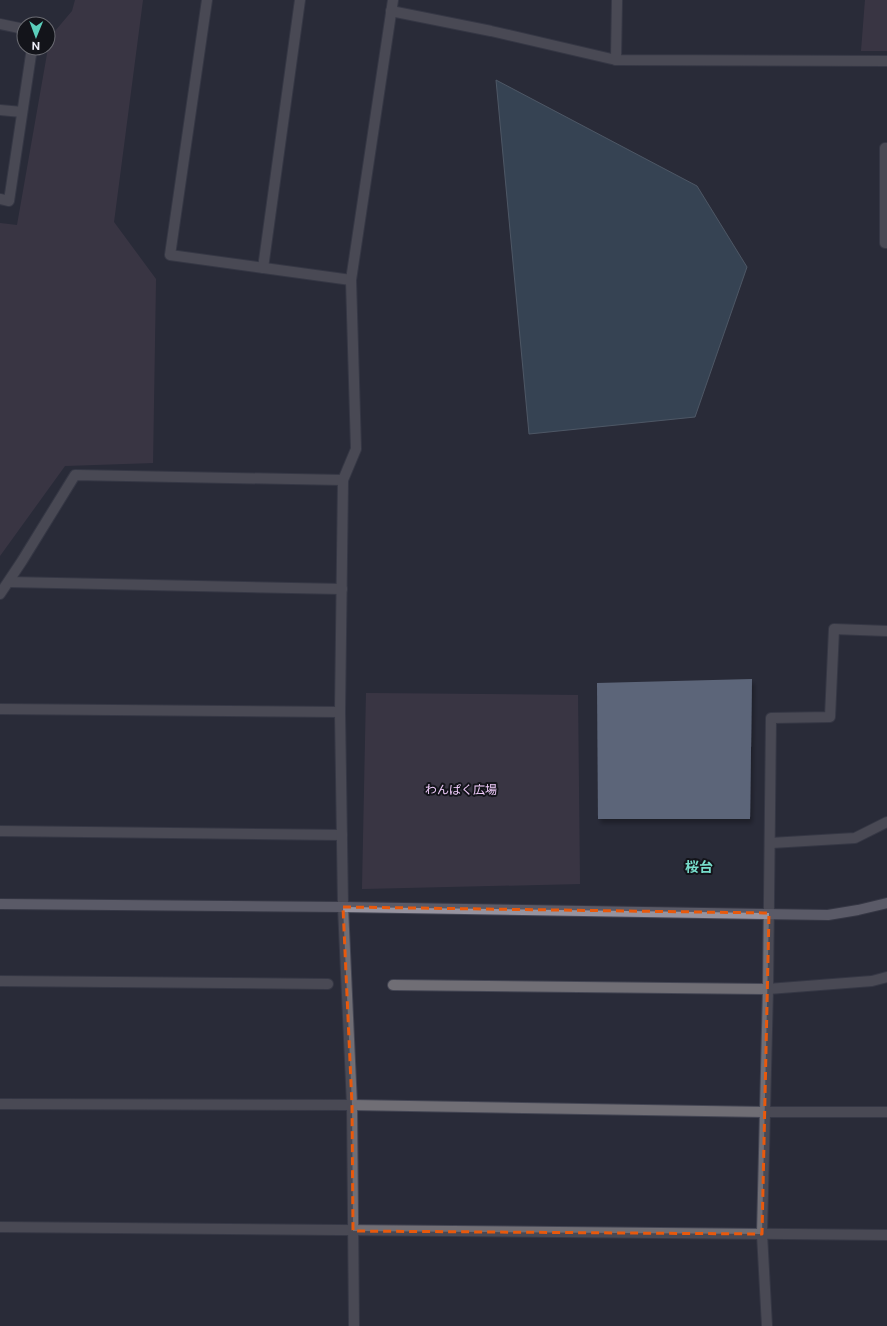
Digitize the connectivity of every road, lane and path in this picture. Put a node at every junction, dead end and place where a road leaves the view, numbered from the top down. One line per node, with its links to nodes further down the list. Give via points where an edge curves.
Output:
1 (207, 0): 16 (street, via 170,255)
2 (300, 0): 16 (street)
3 (392, 0): 5 (street)
4 (618, 0): 9 (street)
5 (391, 11): 9 (street); 17 (street)
6 (0, 24): 7 (street)
7 (16, 27)
8 (31, 56): 12 (street)
9 (616, 60): 10 (street)
10 (887, 61)
11 (0, 110): 12 (street)
12 (22, 112): 14 (street, via 9,201)
13 (887, 148): 15 (street)
14 (0, 199)
15 (887, 243)
16 (263, 268): 17 (street)
17 (351, 280): 18 (street, via 356,449)
18 (344, 480): 19 (street, via 76,475); 20 (street)
19 (9, 582): 20 (street); 21 (street)
20 (342, 588): 24 (street)
21 (0, 594)
22 (887, 630): 28 (street, via 834,629 830,717 771,718)
23 (0, 709): 24 (street)
24 (340, 712): 27 (street)
25 (887, 822): 28 (street, via 855,838)
26 (0, 831): 27 (street)
27 (342, 834): 31 (street)
28 (771, 843): 32 (street)
29 (887, 903): 32 (street, via 828,914)
30 (0, 904): 31 (street)
31 (343, 907): 32 (street); 39 (street)
32 (769, 913): 37 (street)
33 (887, 977): 37 (street, via 872,981)
34 (0, 981): 35 (street)
35 (328, 984)
36 (393, 985): 37 (street)
37 (768, 989): 40 (street)
38 (0, 1104): 39 (street)
39 (352, 1105): 40 (street); 43 (street)
40 (764, 1112): 41 (street); 44 (street)
41 (887, 1112)
42 (0, 1226): 43 (street)
43 (353, 1231): 44 (street); 46 (street)
44 (762, 1234): 45 (street); 47 (street)
45 (887, 1235)
46 (354, 1326)
47 (767, 1326)

